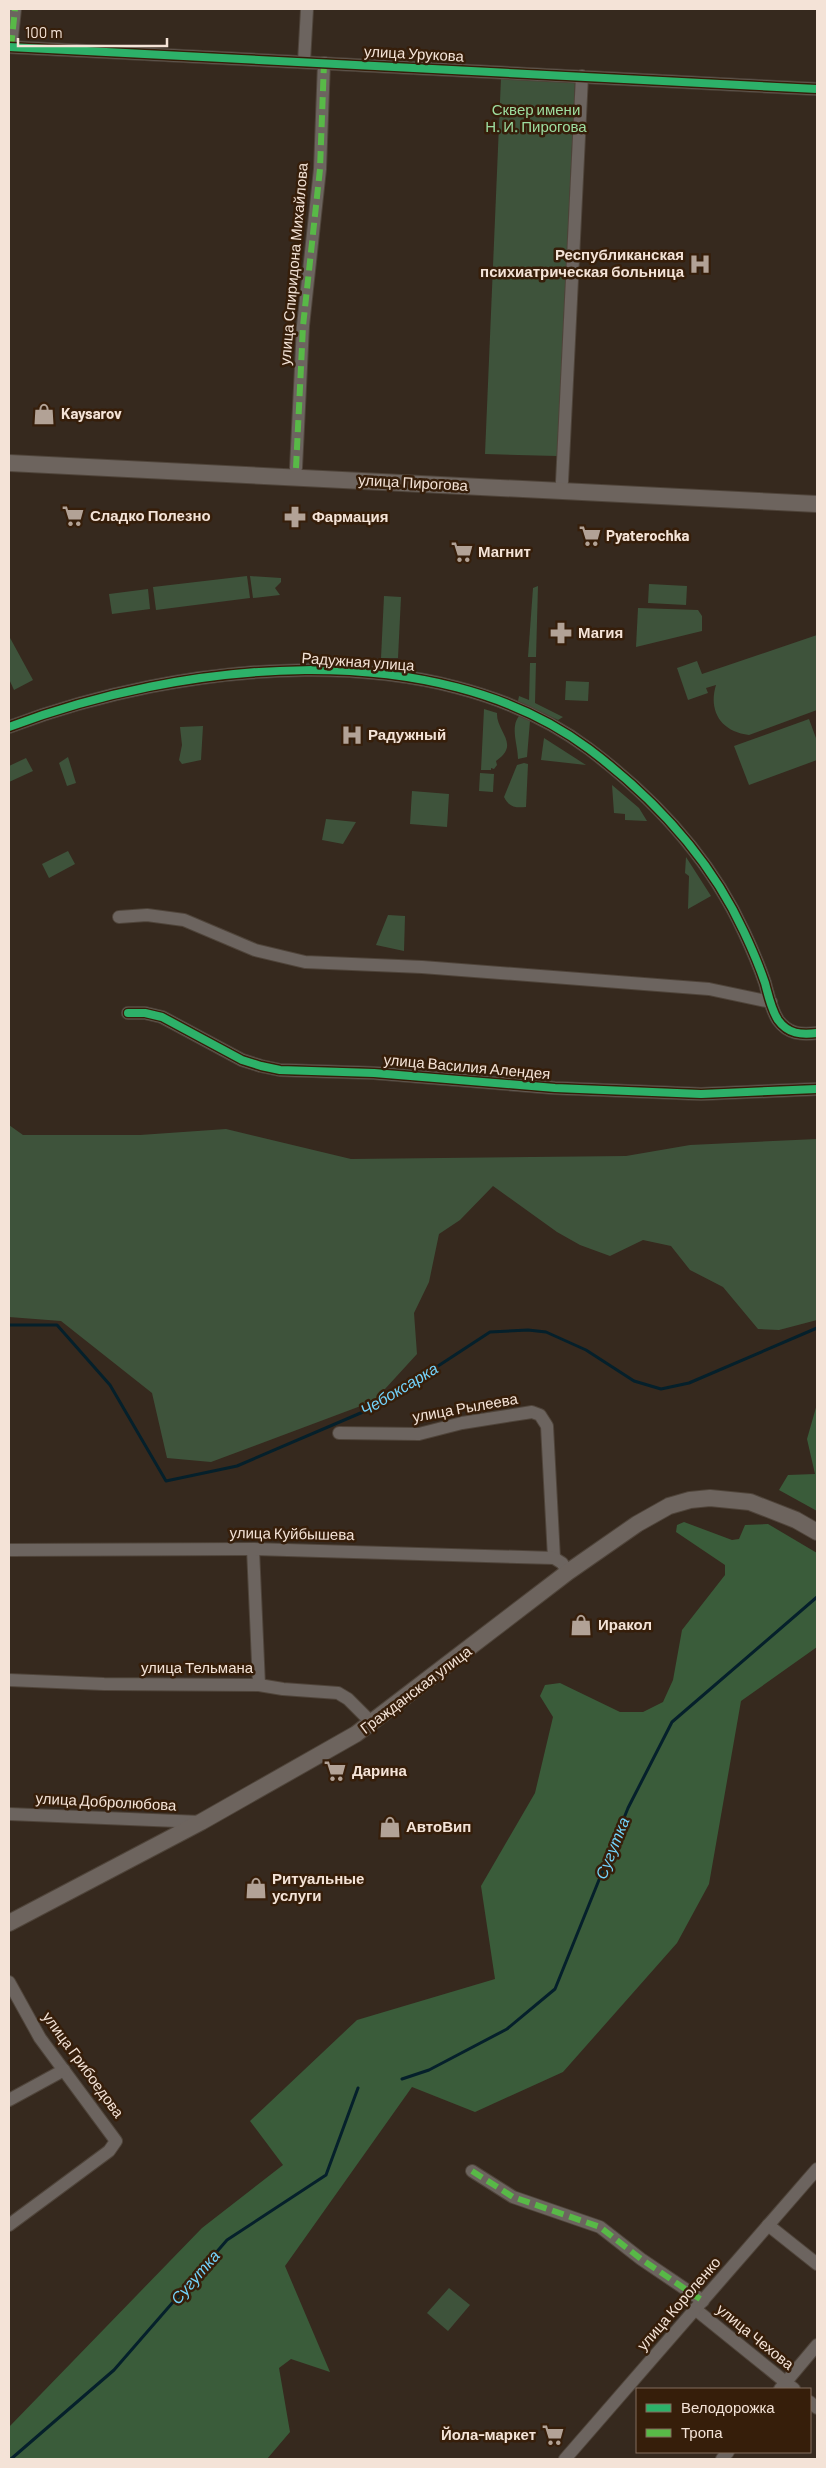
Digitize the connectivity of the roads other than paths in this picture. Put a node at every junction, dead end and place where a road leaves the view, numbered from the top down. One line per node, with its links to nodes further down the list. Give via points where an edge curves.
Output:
1 (15, 9): 3 (street)
2 (307, 9): 4 (street)
3 (10, 47): 4 (street, улица Урукова)
4 (304, 62): 5 (street, улица Урукова)
5 (324, 63): 6 (street, улица Урукова); 11 (street, улица Спиридона Михайлова, via 320,169 303,326)
6 (582, 76): 7 (street, улица Урукова); 12 (street)
7 (817, 88)
8 (9, 454): 10 (main road, улица Пирогова)
9 (9, 463): 10 (main road, улица Пирогова)
10 (159, 466): 11 (main road, улица Пирогова)
11 (296, 472): 12 (main road, улица Пирогова)
12 (561, 486): 13 (main road, улица Пирогова); 14 (main road, улица Пирогова)
13 (817, 495)
14 (817, 504)
15 (9, 727): 17 (street, Радужная улица, via 59,708 128,690 250,672 328,672 410,678 448,685 497,700 544,721 589,749 645,796 686,838 740,923 760,967)
16 (119, 917): 17 (street, via 158,915 184,920 256,950 305,962 422,967 709,989)
17 (771, 1002): 19 (street, Радужная улица, via 778,1020 789,1030 801,1034)
18 (128, 1013): 20 (street, улица Василия Алендея, via 162,1016 242,1060 280,1070 701,1094)
19 (817, 1033)
20 (817, 1089)
21 (339, 1433): 25 (street, улица Рылеева, via 419,1434 462,1423 532,1412 540,1416 548,1426)
22 (817, 1532): 26 (main road, Гражданская улица, via 750,1502 690,1500 669,1506 637,1524)
23 (253, 1548): 24 (street, улица Куйбышева); 25 (street, улица Куйбышева); 28 (street)
24 (9, 1550)
25 (554, 1558): 26 (street)
26 (568, 1572): 29 (main road, Гражданская улица)
27 (9, 1680): 28 (street, улица Тельмана)
28 (259, 1685): 29 (street, улица Тельмана, via 338,1693)
29 (372, 1723): 31 (main road, Гражданская улица)
30 (9, 1814): 31 (street, улица Добролюбова)
31 (201, 1822): 32 (main road, Гражданская улица)
32 (9, 1923)
33 (9, 1982): 34 (street, улица Грибоедова, via 40,2038)
34 (64, 2070): 35 (street); 38 (street, улица Грибоедова, via 116,2141 109,2151)
35 (9, 2100)
36 (817, 2169): 39 (street, улица Короленко)
37 (472, 2171): 41 (street, улица Чехова, via 513,2197 600,2227)
38 (9, 2225)
39 (768, 2225): 40 (street); 41 (street, улица Короленко)
40 (817, 2264)
41 (699, 2305): 43 (street, улица Чехова); 44 (street, улица Короленко)
42 (817, 2345): 43 (street)
43 (787, 2387)
44 (565, 2459)

